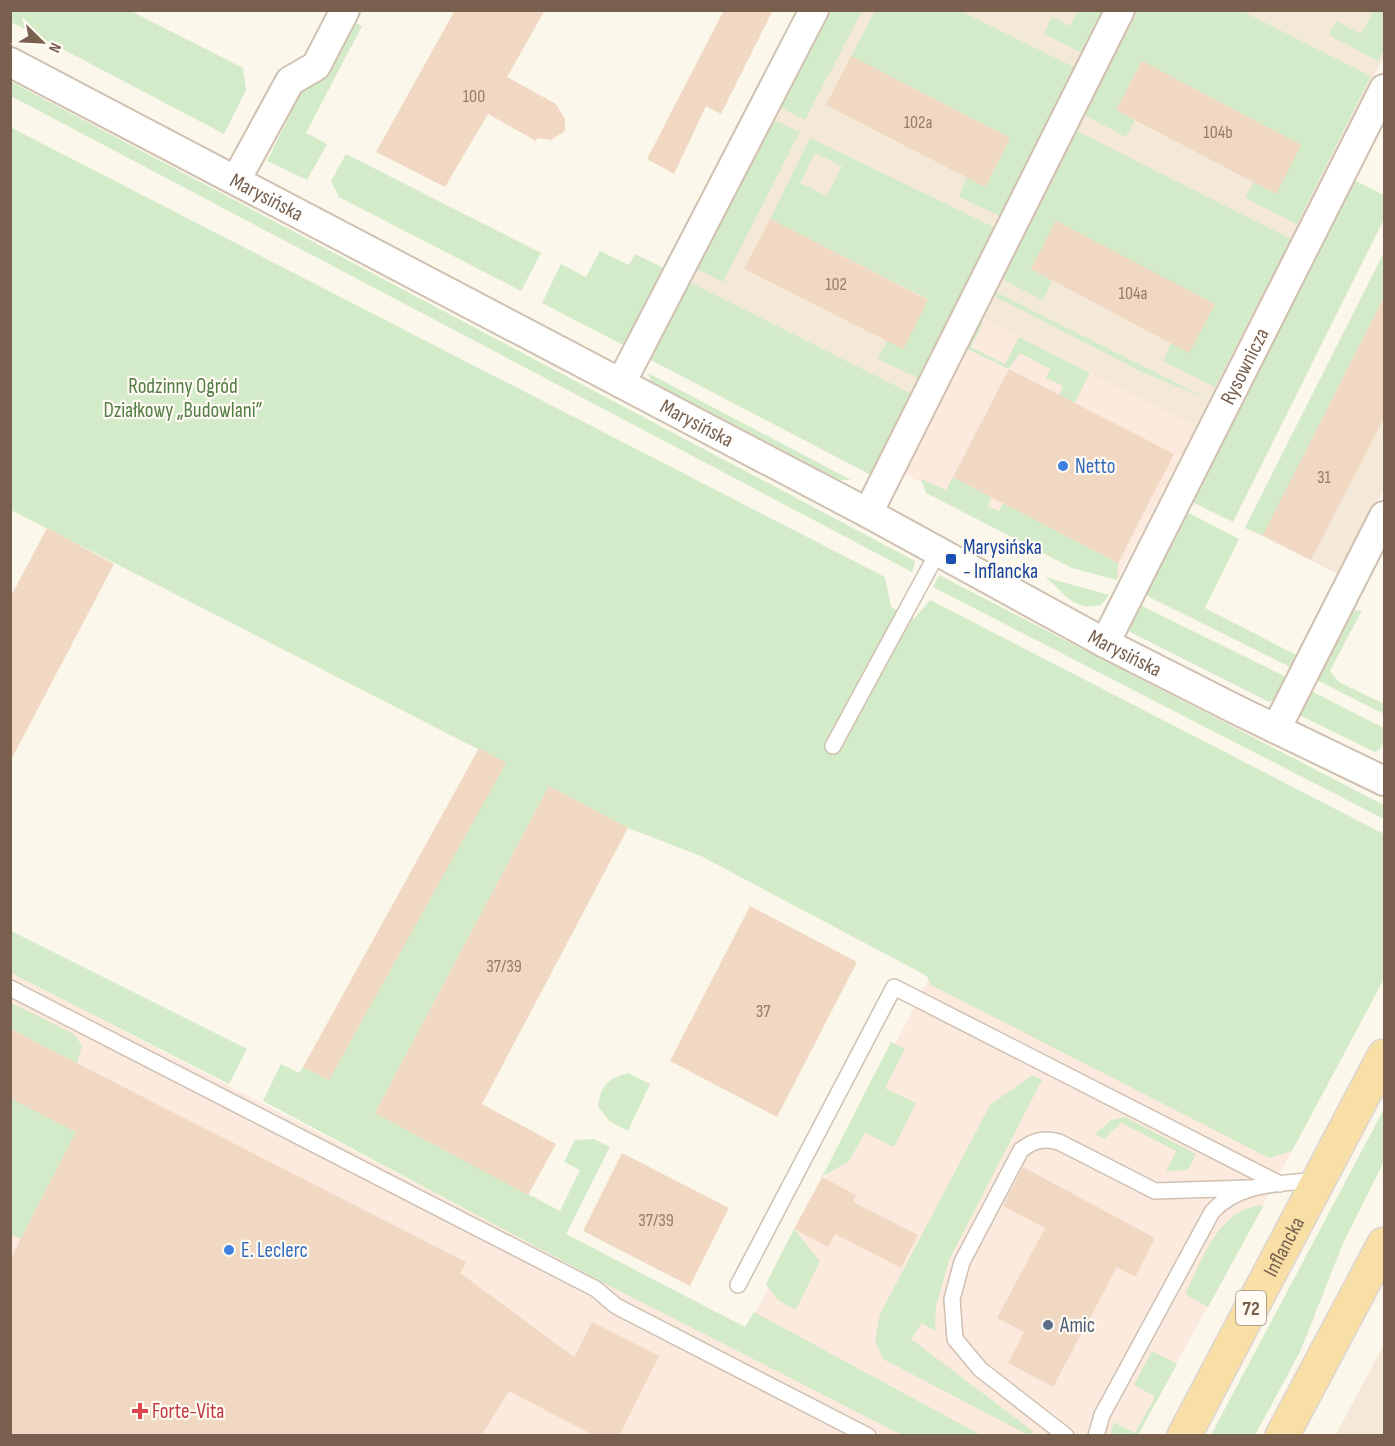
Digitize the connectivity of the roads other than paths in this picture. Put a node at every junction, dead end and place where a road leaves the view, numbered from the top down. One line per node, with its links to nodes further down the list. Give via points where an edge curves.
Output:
1 (345, 10): 6 (street, via 316,66 290,81)
2 (814, 10): 7 (street)
3 (1120, 10): 8 (street)
4 (10, 62): 6 (street, Marysińska)
5 (1384, 89): 11 (street, Rysownicza)
6 (236, 180): 7 (street, Marysińska)
7 (621, 383): 8 (street, Marysińska)
8 (868, 513): 10 (street, Marysińska)
9 (1384, 516): 12 (street)
10 (938, 552): 11 (street, Marysińska); 13 (lane)
11 (1105, 643): 12 (street, Marysińska)
12 (1276, 729): 14 (street, Marysińska)
13 (833, 746)
14 (1384, 781)
15 (10, 987): 22 (lane, via 596,1290 616,1306)
16 (1384, 1056): 17 (main road, Inflancka / 72)
17 (1317, 1180): 18 (lane); 26 (main road, Inflancka / 72)
18 (1280, 1184): 19 (lane); 21 (lane, via 894,987)
19 (1249, 1188): 24 (lane, via 1155,1191 1059,1142 1032,1141 1021,1150 962,1262 952,1299 955,1339 980,1370); 25 (lane, via 1224,1200 1207,1221 1102,1415)
20 (1384, 1244): 27 (main road)
21 (738, 1285)
22 (840, 1429): 23 (lane)
23 (868, 1436)
24 (1066, 1436)
25 (1096, 1436)
26 (1184, 1436)
27 (1282, 1436)

